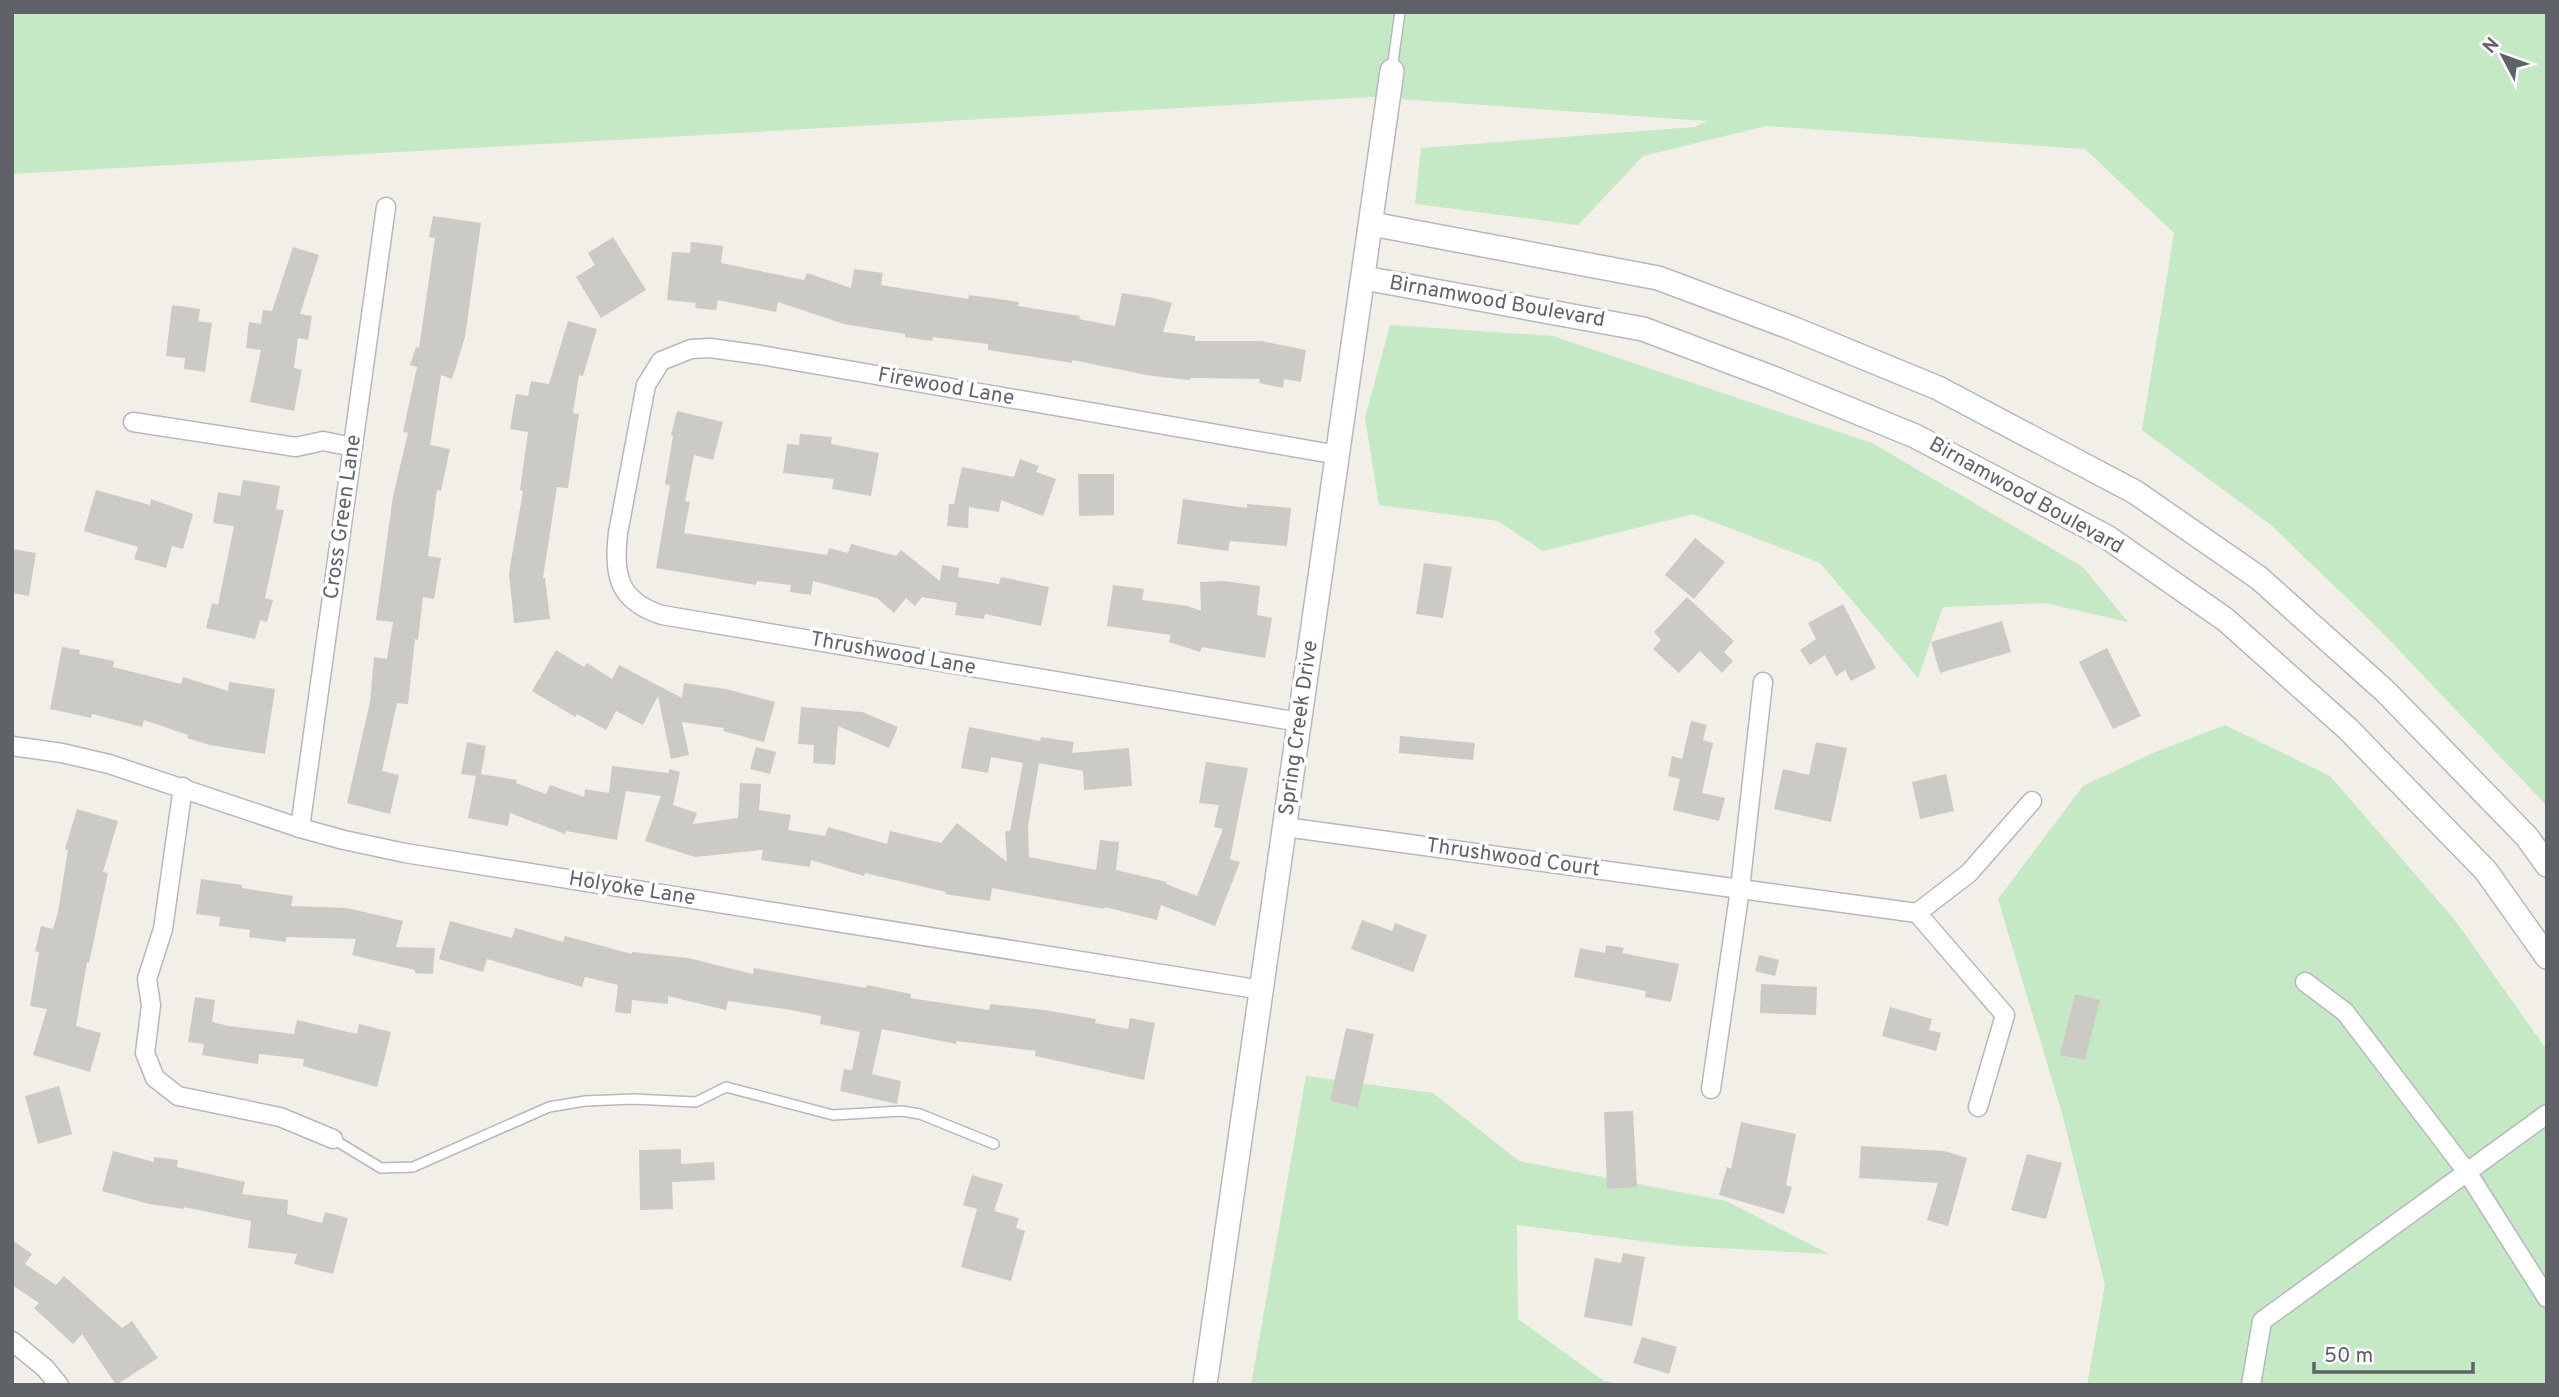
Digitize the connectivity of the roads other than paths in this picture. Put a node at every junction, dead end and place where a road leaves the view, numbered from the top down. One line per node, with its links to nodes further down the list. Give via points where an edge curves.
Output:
1 (1400, 12): 2 (lane)
2 (1392, 71): 4 (street, Spring Creek Drive)
3 (386, 207): 7 (street, Cross Green Lane)
4 (1371, 224): 5 (street, Spring Creek Drive); 17 (street, via 1658,278 1937,388 2135,492 2259,578 2375,682 2527,837)
5 (1364, 278): 8 (street, Spring Creek Drive); 20 (street, Birnamwood Boulevard, via 1643,329 1915,436 2107,537 2226,620 2348,729 2486,871)
6 (133, 422): 7 (street, via 296,447 323,442)
7 (353, 447): 16 (street, Cross Green Lane)
8 (1338, 455): 9 (street, Firewood Lane, via 710,348 691,349 661,361 646,385); 11 (street, Spring Creek Drive)
9 (631, 462): 11 (street, Thrushwood Lane, via 615,557 617,578 644,609)
10 (1763, 682): 18 (street)
11 (1299, 722): 15 (street, Spring Creek Drive)
12 (12, 746): 13 (street, Holyoke Lane, via 62,752)
13 (183, 787): 16 (street, Holyoke Lane); 26 (street, via 163,929 147,979 151,1005 145,1053 155,1078 178,1096 280,1117)
14 (2032, 800): 19 (street, via 1969,873)
15 (1285, 827): 18 (street, Thrushwood Court); 22 (street, Spring Creek Drive)
16 (300, 828): 22 (street, Holyoke Lane, via 405,853)
17 (2547, 865)
18 (1740, 889): 19 (street, Thrushwood Court); 23 (street)
19 (1917, 913): 24 (street, via 2005,1015)
20 (2547, 957)
21 (2305, 982): 28 (street, via 2345,1012)
22 (1262, 990): 32 (street, Spring Creek Drive)
23 (1711, 1088)
24 (1978, 1107)
25 (2547, 1114): 28 (street)
26 (333, 1139): 27 (lane, via 381,1168 413,1167 549,1107 633,1099 696,1102 726,1087 833,1115 920,1114)
27 (994, 1144)
28 (2467, 1172): 29 (street); 33 (street, via 2262,1321)
29 (2547, 1298)
30 (12, 1341): 31 (street)
31 (59, 1385)
32 (1205, 1385)
33 (2251, 1385)

